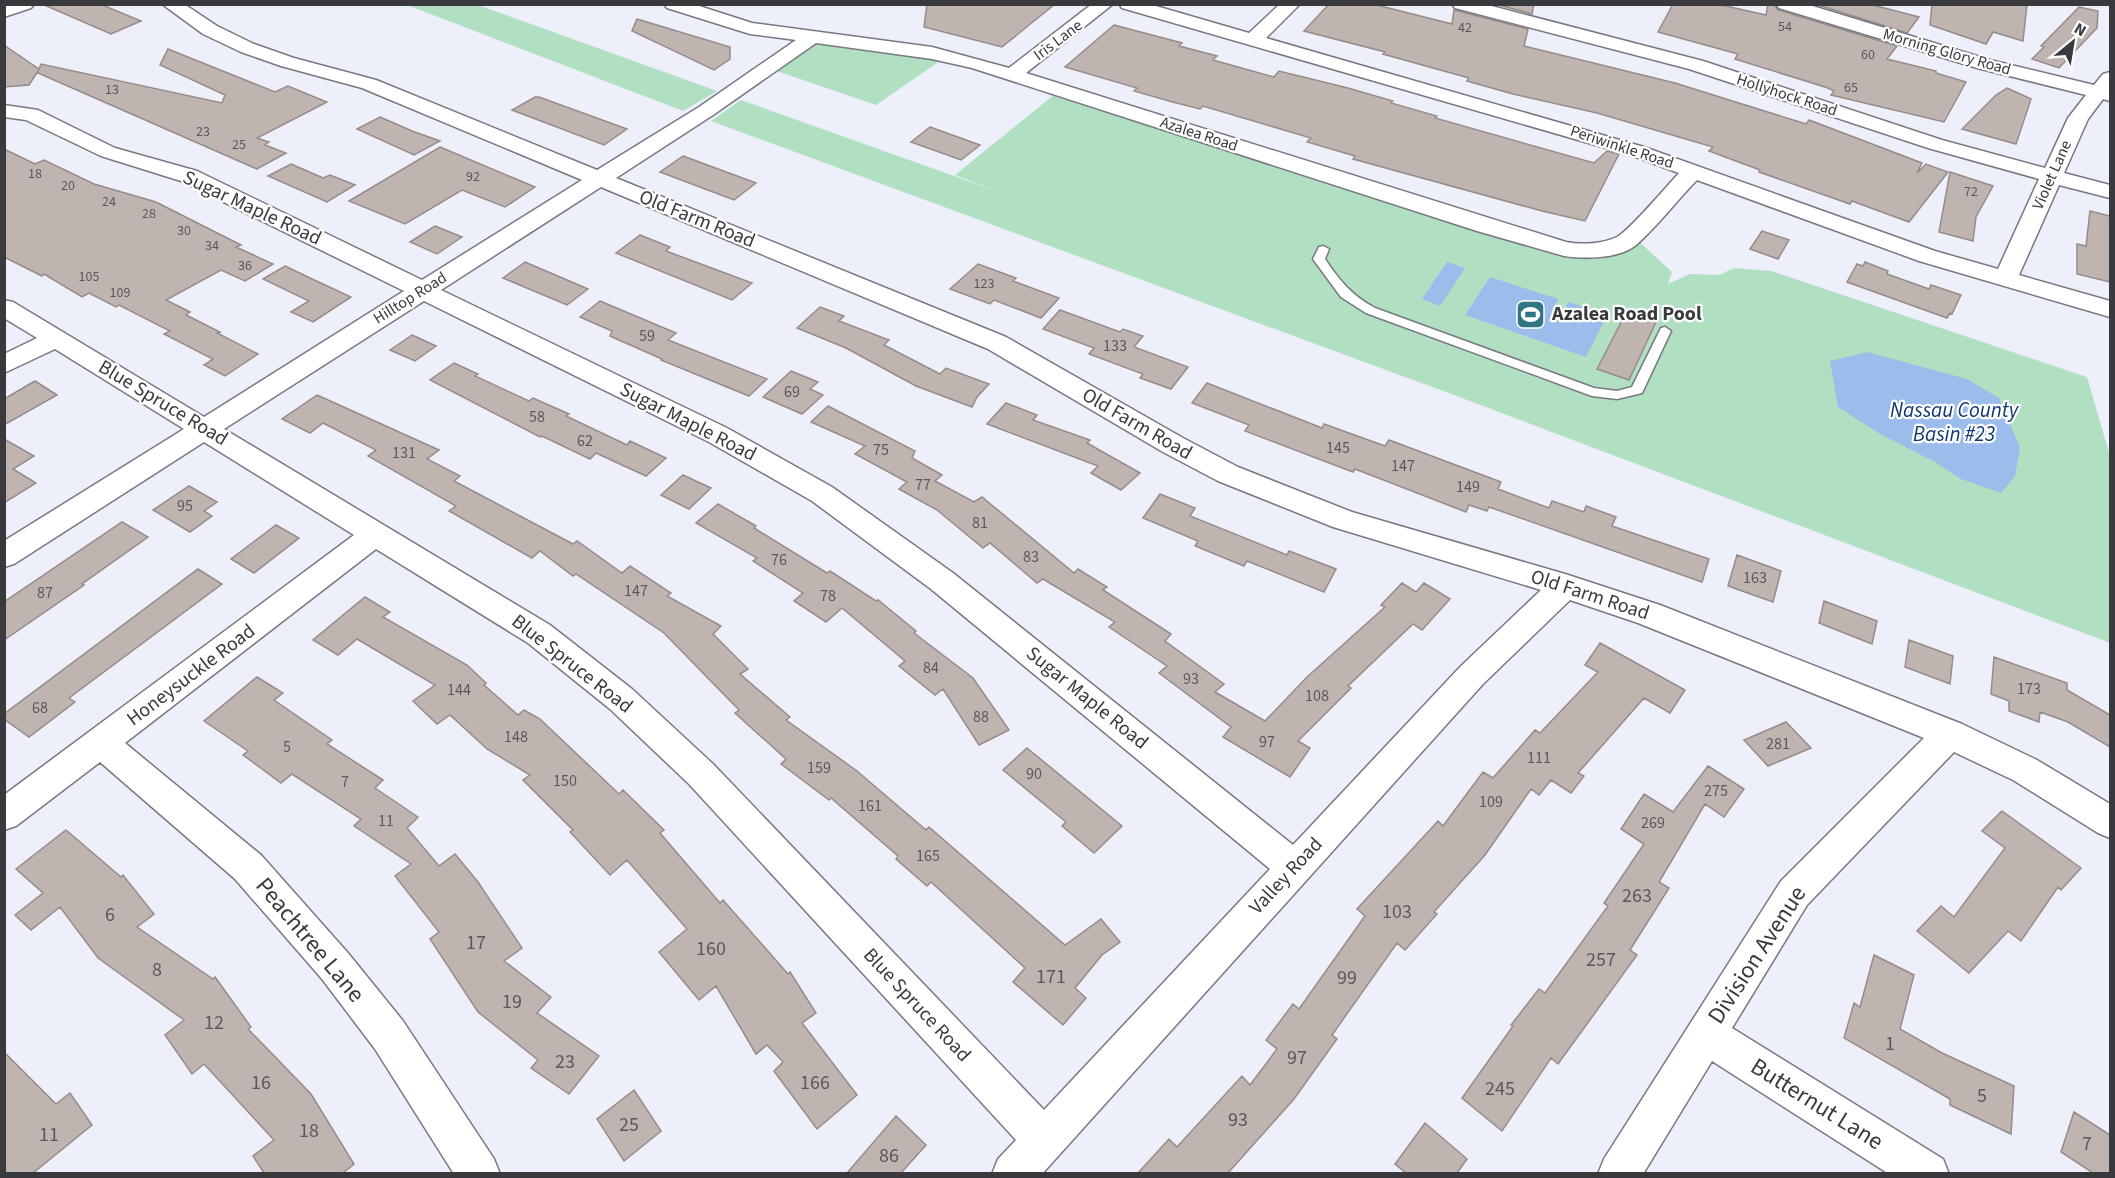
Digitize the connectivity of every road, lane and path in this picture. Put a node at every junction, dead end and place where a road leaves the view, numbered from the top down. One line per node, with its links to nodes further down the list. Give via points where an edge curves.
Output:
1 (25, 4): 9 (street)
2 (171, 4): 17 (street, Old Farm Road, via 211,31 249,47 287,62 369,84)
3 (673, 4): 10 (street, Azalea Road, via 750,28)
4 (1104, 4): 12 (street, Iris Lane)
5 (1128, 4): 11 (street, Periwinkle Road)
6 (1291, 4): 11 (street)
7 (1785, 4): 13 (street, Morning Glory Road, via 1984,64)
8 (1473, 6): 16 (street, Hollyhock Road, via 1696,65 1935,144)
9 (4, 12)
10 (812, 37): 12 (street, Azalea Road, via 932,53); 17 (street, Hilltop Road, via 706,111)
11 (1252, 40): 15 (street, Periwinkle Road, via 1588,135)
12 (1012, 75): 15 (street, Azalea Road, via 1571,250 1598,250 1627,241)
13 (2106, 88): 16 (street, Violet Lane, via 2078,118)
14 (4, 111): 21 (street, Sugar Maple Road, via 31,114 108,152 189,176)
15 (1693, 171): 20 (street, Periwinkle Road, via 1872,237)
16 (2052, 176): 18 (street, Hollyhock Road); 20 (street, Violet Lane)
17 (598, 179): 21 (street, Hilltop Road); 30 (street, Old Farm Road, via 997,343 1228,474 1343,520)
18 (2110, 192)
19 (1323, 249): 24 (lane, via 1318,259 1353,302 1383,317 1592,392 1617,395 1637,390)
20 (2005, 279): 23 (street, Periwinkle Road)
21 (423, 290): 27 (street, Hilltop Road); 35 (street, Sugar Maple Road, via 718,435 822,494 942,581)
22 (4, 307): 25 (street, Blue Spruce Road)
23 (2110, 309)
24 (1665, 331)
25 (56, 338): 26 (street); 27 (street, Blue Spruce Road)
26 (4, 365)
27 (205, 428): 28 (street, Blue Spruce Road); 29 (street, Hilltop Road)
28 (376, 533): 32 (street, Honeysuckle Road); 37 (street, Blue Spruce Road, via 539,634 621,699 701,774)
29 (4, 556)
30 (1565, 585): 31 (street, Old Farm Road, via 1649,614); 35 (street, Valley Road, via 1472,675)
31 (1950, 734): 34 (street, Old Farm Road, via 2025,770); 36 (street, Division Avenue, via 1794,893)
32 (101, 742): 33 (street, Honeysuckle Road); 38 (street, Peachtree Lane, via 248,867 335,966 389,1035)
33 (4, 815)
34 (2110, 822)
35 (1294, 867): 37 (street, Valley Road)
36 (1705, 1034): 40 (street, Division Avenue); 41 (street, Butternut Lane)
37 (1044, 1140): 39 (street, Valley Road)
38 (479, 1173)
39 (1013, 1173)
40 (1619, 1173)
41 (1928, 1173)

